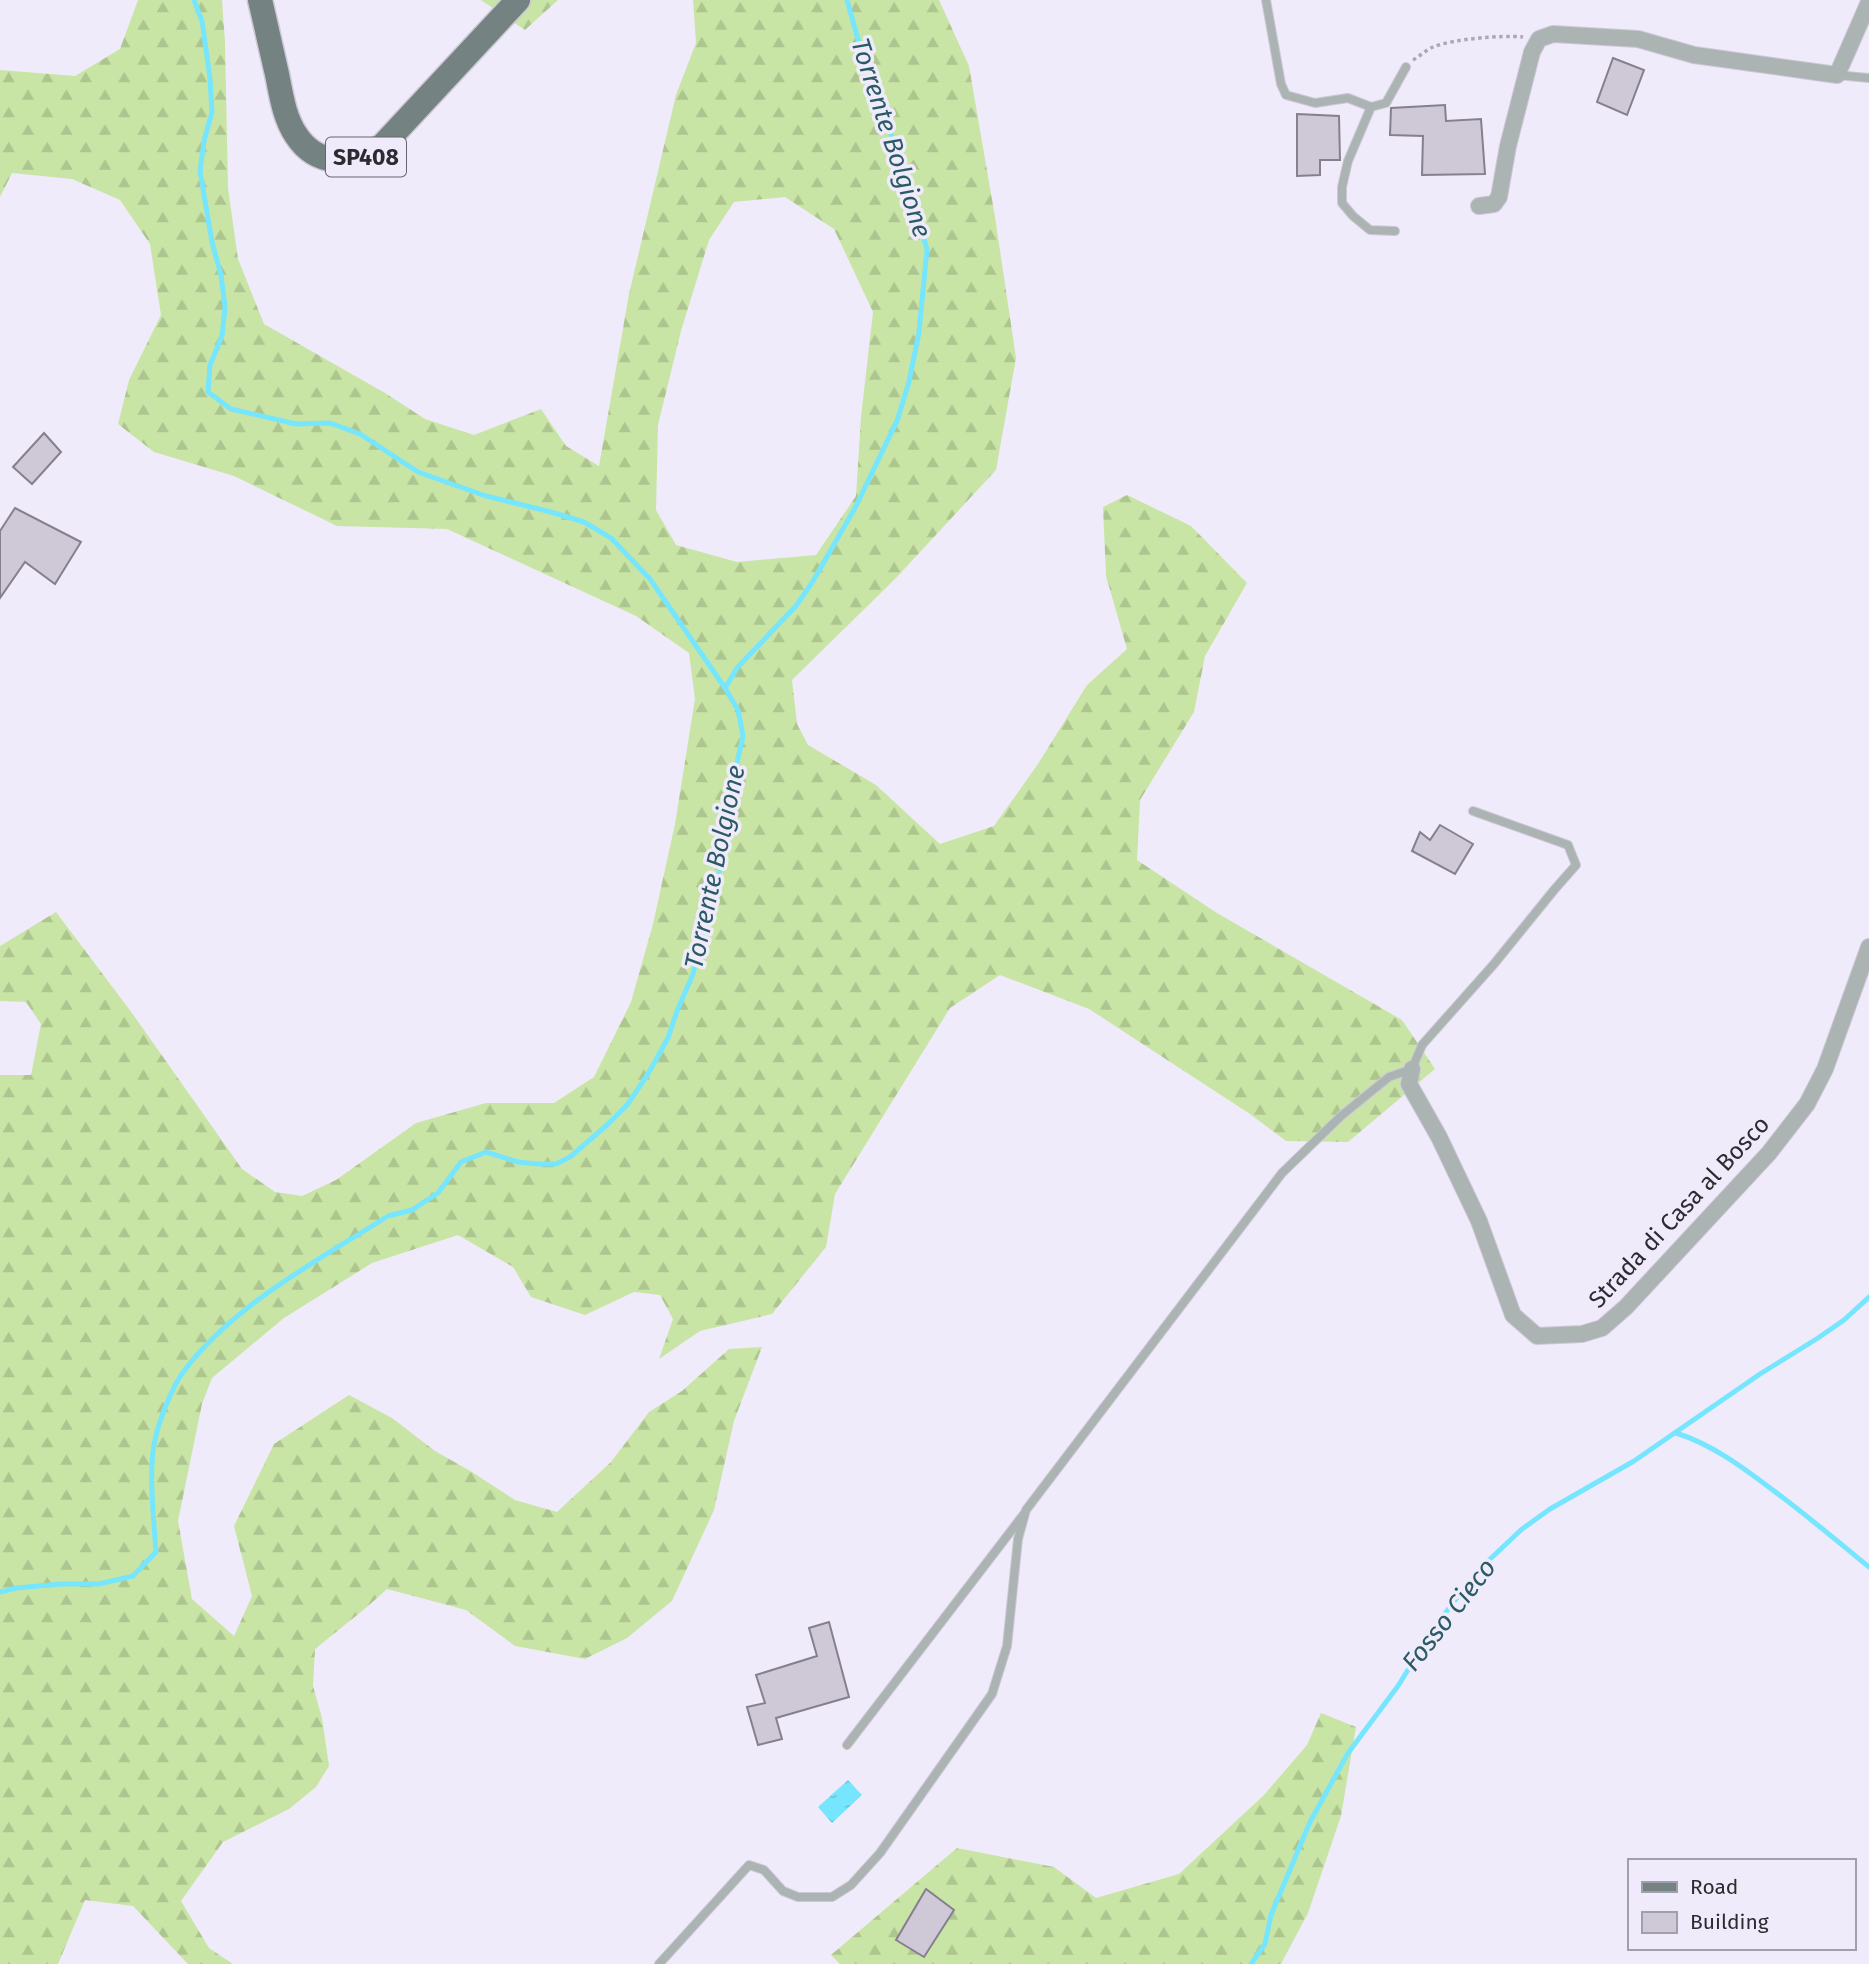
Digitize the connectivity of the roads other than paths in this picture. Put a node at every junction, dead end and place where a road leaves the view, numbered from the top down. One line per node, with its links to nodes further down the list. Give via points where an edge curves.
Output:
1 (260, 0): 2 (main road, SP408, via 294,132 315,154 349,161 366,157 393,136)
2 (518, 0)
3 (1266, 0): 8 (lane, via 1286,95 1315,103 1348,98)
4 (1869, 2): 6 (street)
5 (1406, 68): 8 (lane, via 1386,103)
6 (1838, 75): 7 (lane); 9 (street, via 1694,55 1638,39 1553,34 1539,39 1508,146 1499,197 1494,204)
7 (1869, 78)
8 (1371, 107): 10 (lane, via 1348,161 1342,203 1370,230)
9 (1479, 206)
10 (1395, 231)
11 (1473, 811): 13 (lane, via 1568,845 1576,865 1422,1045)
12 (1869, 947): 13 (street, Strada di Casa al Bosco, via 1825,1069 1797,1117 1626,1307 1602,1328 1581,1334 1537,1336 1513,1315 1479,1222 1409,1084)
13 (1412, 1069): 14 (lane, via 1389,1077 1282,1173)
14 (1026, 1510): 15 (lane); 16 (lane, via 1018,1539 1007,1646 992,1694 880,1853 851,1885 832,1897 798,1897 783,1891 764,1870 749,1865)
15 (847, 1745)
16 (659, 1964)

